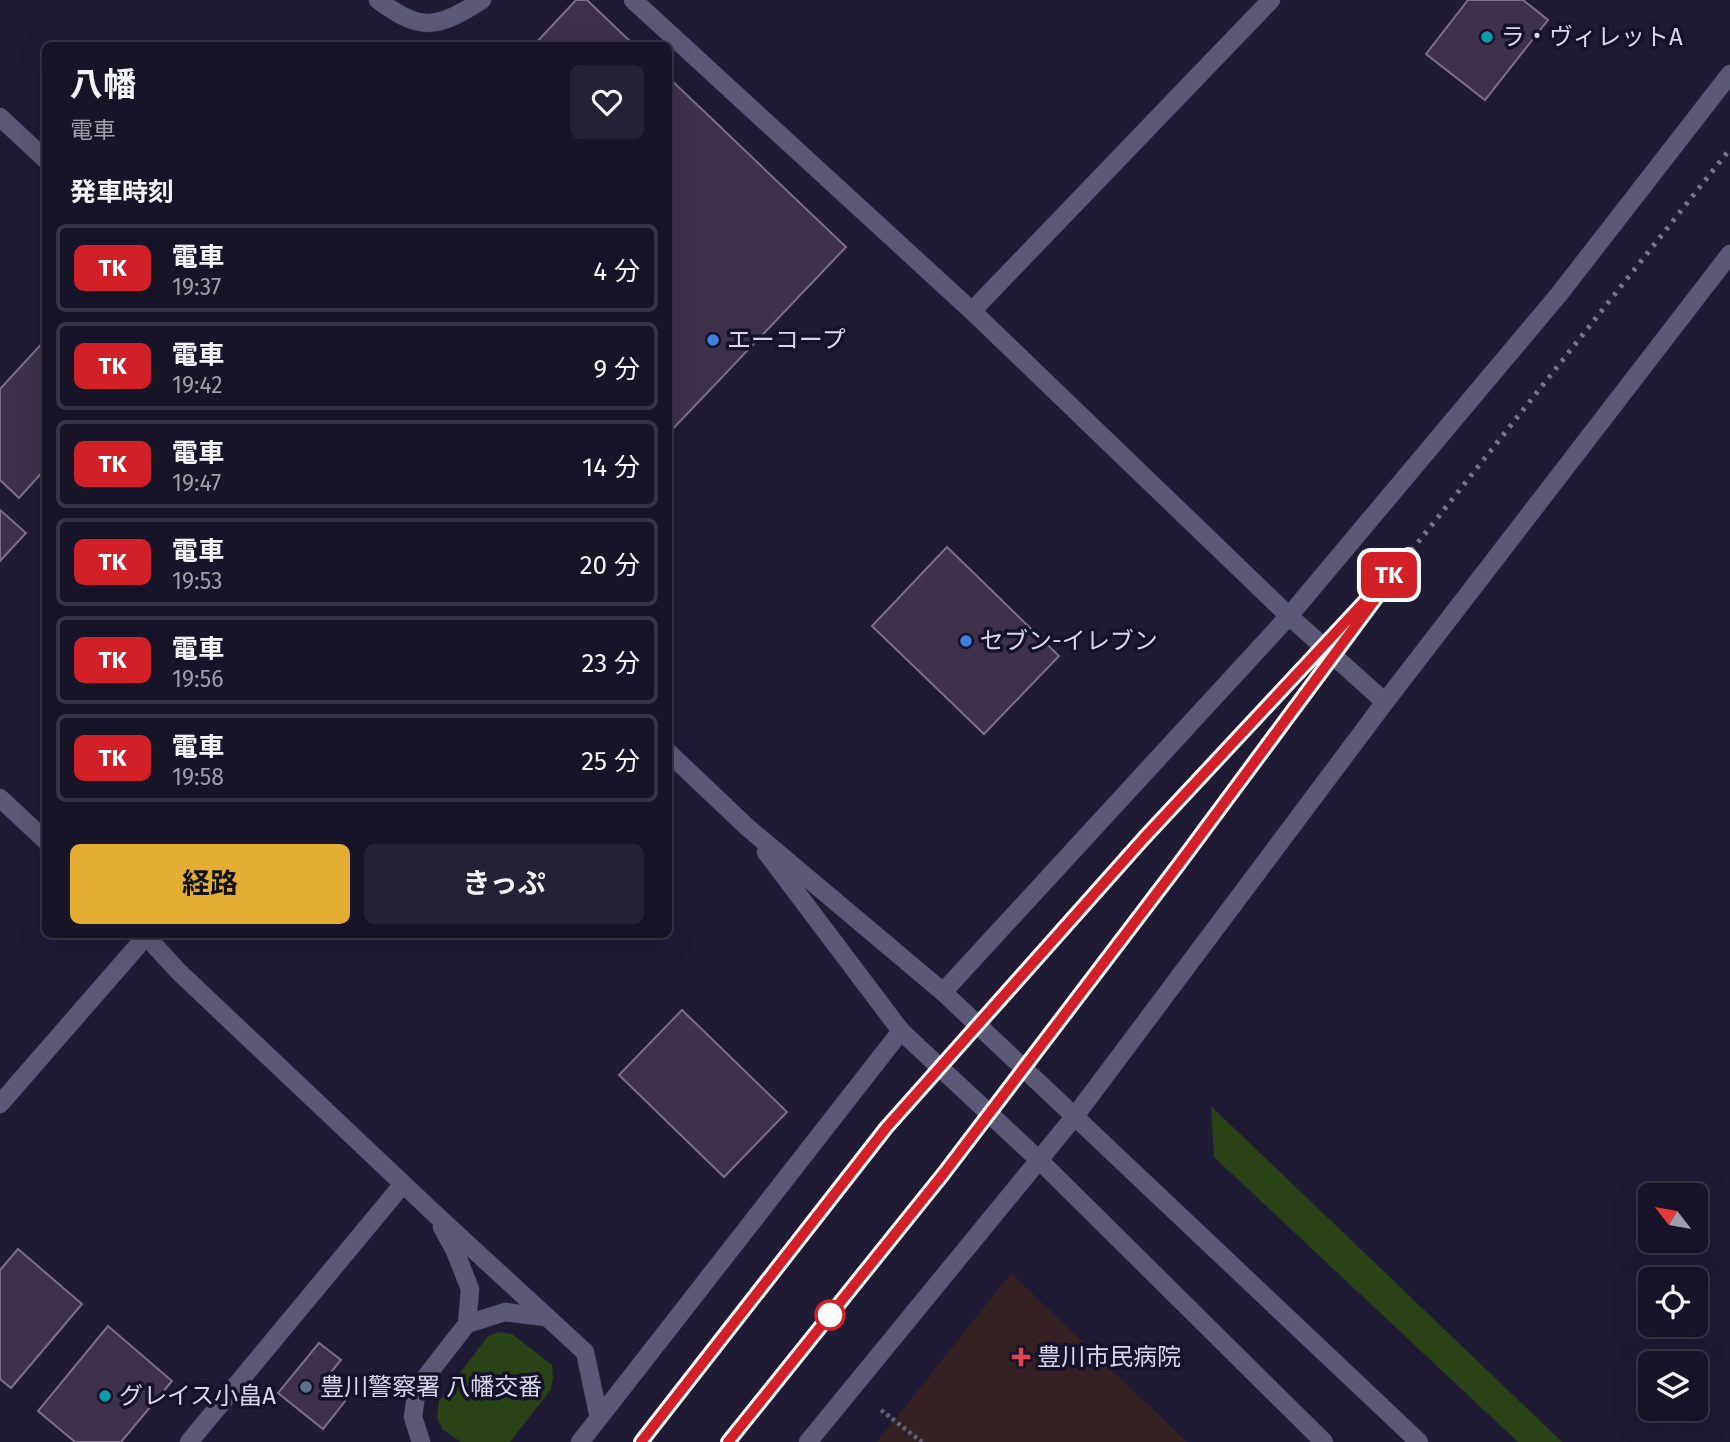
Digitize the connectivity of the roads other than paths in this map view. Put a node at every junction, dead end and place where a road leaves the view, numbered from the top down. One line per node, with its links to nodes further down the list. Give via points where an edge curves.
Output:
1 (379, 0): 2 (street, via 425,25 453,19)
2 (482, 0)
3 (633, 0): 9 (street)
4 (1270, 0): 9 (street)
5 (1730, 74): 10 (street, via 1560,293)
6 (0, 117): 7 (street)
7 (42, 156)
8 (1730, 254): 11 (street)
9 (972, 311): 10 (street)
10 (1289, 616): 11 (street); 18 (street)
11 (1385, 702): 21 (street)
12 (672, 756): 14 (street)
13 (0, 798): 15 (street)
14 (747, 827): 18 (street); 19 (street)
15 (42, 837)
16 (143, 938): 20 (street)
17 (149, 938): 23 (street)
18 (943, 992): 21 (street)
19 (901, 1031): 22 (street); 27 (street)
20 (0, 1104)
21 (1075, 1116): 22 (street); 33 (street)
22 (1040, 1161): 31 (street); 32 (street)
23 (403, 1184): 24 (street); 28 (street)
24 (436, 1215): 25 (street); 26 (street, via 470,1289)
25 (545, 1317): 26 (street, via 505,1312); 27 (street, via 585,1352)
26 (467, 1324): 29 (street, via 417,1388 413,1417)
27 (599, 1418): 30 (street)
28 (189, 1442)
29 (421, 1442)
30 (580, 1442)
31 (808, 1442)
32 (1324, 1442)
33 (1419, 1442)

